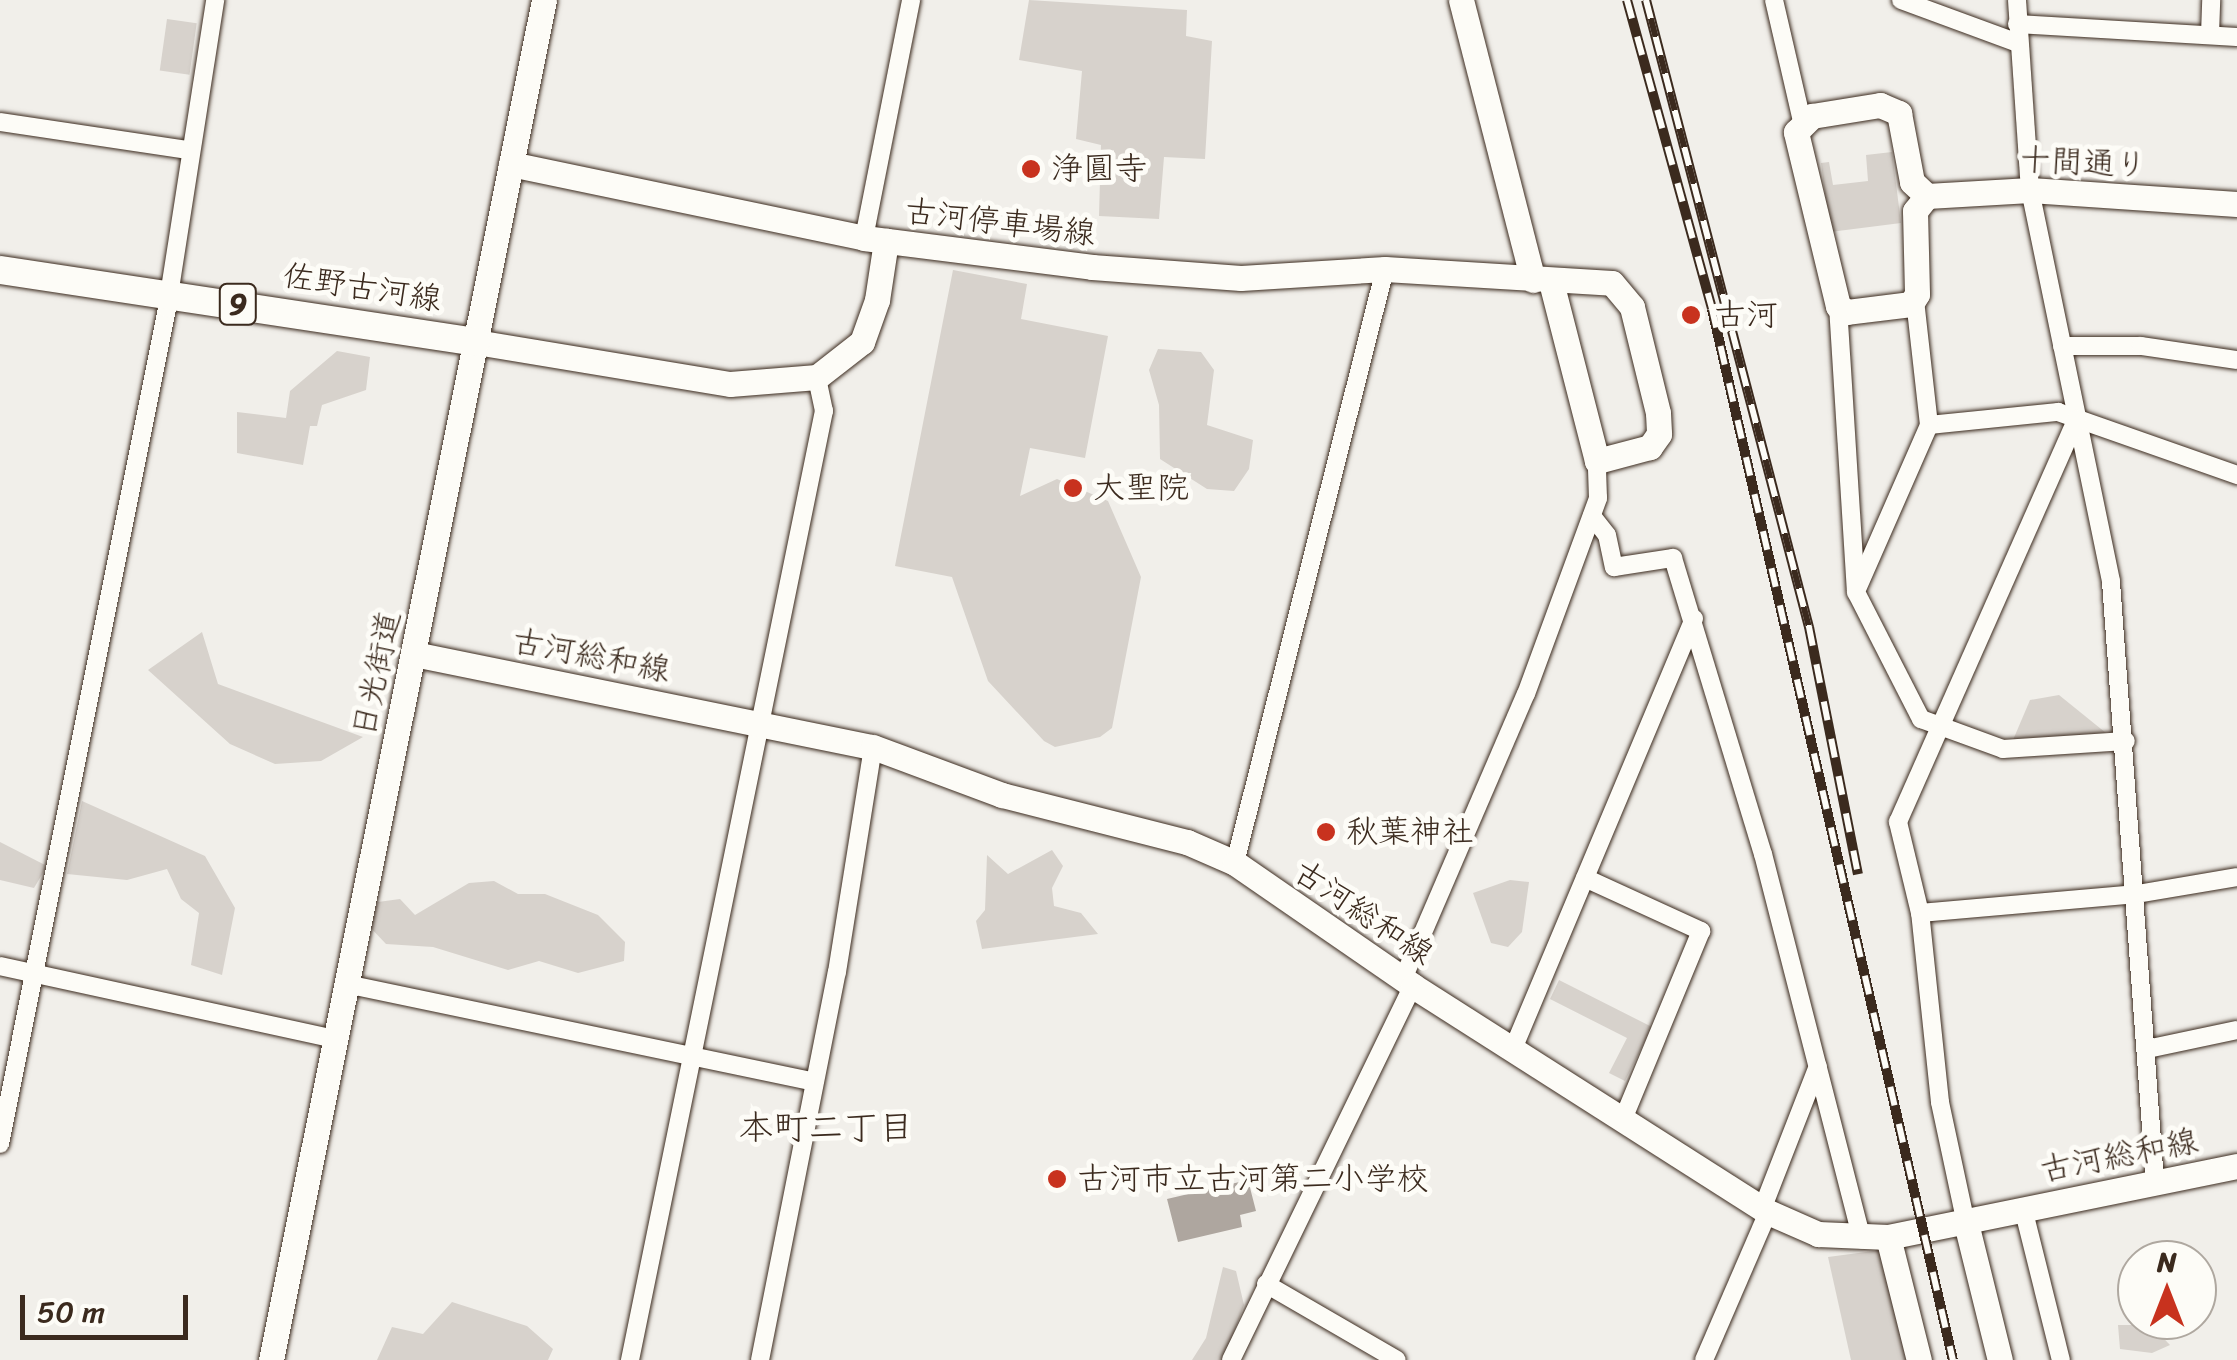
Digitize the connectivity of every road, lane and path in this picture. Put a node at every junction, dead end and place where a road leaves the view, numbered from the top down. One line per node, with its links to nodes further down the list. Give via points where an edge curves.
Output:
1 (214, 0): 14 (street)
2 (544, 0): 15 (main road, 日光街道)
3 (911, 0): 19 (street)
4 (1462, 0): 22 (main road)
5 (1774, 0): 12 (street)
6 (1902, 0): 9 (street)
7 (2017, 0): 9 (street)
8 (2211, 0): 10 (street)
9 (2018, 33): 10 (street); 16 (street)
10 (2210, 35): 11 (street)
11 (2237, 37)
12 (1802, 121): 17 (main road, via 1894,108 1902,119 1914,190); 25 (main road, via 1796,138)
13 (0, 122): 14 (street)
14 (188, 150): 23 (street)
15 (511, 164): 19 (main road); 26 (main road, 日光街道)
16 (2030, 190): 17 (main road, 十間通り); 18 (main road, 十間通り); 27 (street)
17 (1927, 196): 24 (main road, via 1915,210)
18 (2237, 204)
19 (875, 240): 20 (main road, 古河停車場線, via 1209,276); 29 (main road, 古河停車場線, via 877,300 862,342)
20 (1385, 269): 22 (main road, 古河停車場線); 42 (street)
21 (0, 270): 23 (main road, 佐野古河線 / 9)
22 (1542, 281): 32 (main road); 32 (main road, 古河停車場線, via 1612,283 1626,296 1636,325 1659,434 1642,450)
23 (169, 293): 26 (main road, 佐野古河線 / 9); 48 (street)
24 (1915, 300): 25 (main road, via 1848,312); 31 (street)
25 (1838, 306): 35 (street)
26 (476, 342): 29 (main road, via 730,384); 37 (main road, 日光街道)
27 (2062, 346): 28 (street, via 2141,346); 30 (street)
28 (2237, 360)
29 (817, 378): 38 (street, via 824,410)
30 (2078, 418): 31 (street, via 2058,412); 33 (street); 39 (street); 40 (street, via 2111,582)
31 (1929, 426): 35 (street)
32 (1596, 461): 34 (street)
33 (2237, 475)
34 (1592, 516): 36 (street, via 1606,535 1614,567 1673,558); 49 (street)
35 (1856, 592): 39 (street, via 1921,719)
36 (1694, 618): 44 (street); 56 (street)
37 (414, 654): 38 (main road, 古河総和線); 50 (main road, 日光街道)
38 (763, 722): 41 (main road, 古河総和線); 55 (street)
39 (1941, 731): 40 (street, via 2004,749); 46 (street, via 1898,822)
40 (2126, 741): 45 (street)
41 (873, 747): 42 (main road, 古河総和線, via 1002,794 1170,837); 57 (street, via 838,972)
42 (1235, 863): 49 (main road, 古河総和線)
43 (2237, 876): 45 (street)
44 (1585, 878): 53 (street); 58 (street, via 1701,931)
45 (2137, 894): 46 (street); 54 (street)
46 (1920, 913): 64 (street, via 1940,1102)
47 (0, 966): 48 (street)
48 (33, 972): 52 (street); 59 (street)
49 (1408, 982): 53 (main road, 古河総和線); 66 (street)
50 (346, 984): 52 (main road, 日光街道); 55 (street)
51 (2237, 1030): 54 (street)
52 (335, 1039): 67 (main road, 日光街道)
53 (1513, 1049): 58 (main road, 古河総和線)
54 (2148, 1049): 61 (street)
55 (694, 1056): 57 (street); 68 (street)
56 (1818, 1066): 63 (street); 65 (street)
57 (812, 1081): 69 (street)
58 (1623, 1118): 63 (main road, 古河総和線)
59 (0, 1144)
60 (2237, 1166): 61 (main road, 古河総和線)
61 (2155, 1181): 62 (main road, 古河総和線)
62 (2022, 1208): 64 (main road, 古河総和線); 75 (street)
63 (1765, 1210): 65 (main road, 古河総和線, via 1818,1234); 72 (street)
64 (1965, 1220): 65 (main road, 古河総和線); 74 (main road)
65 (1875, 1238): 73 (main road)
66 (1266, 1284): 70 (street); 71 (street)
67 (270, 1360)
68 (630, 1360)
69 (760, 1360)
70 (1231, 1360)
71 (1397, 1360)
72 (1704, 1360)
73 (1919, 1360)
74 (2000, 1360)
75 (2061, 1360)

